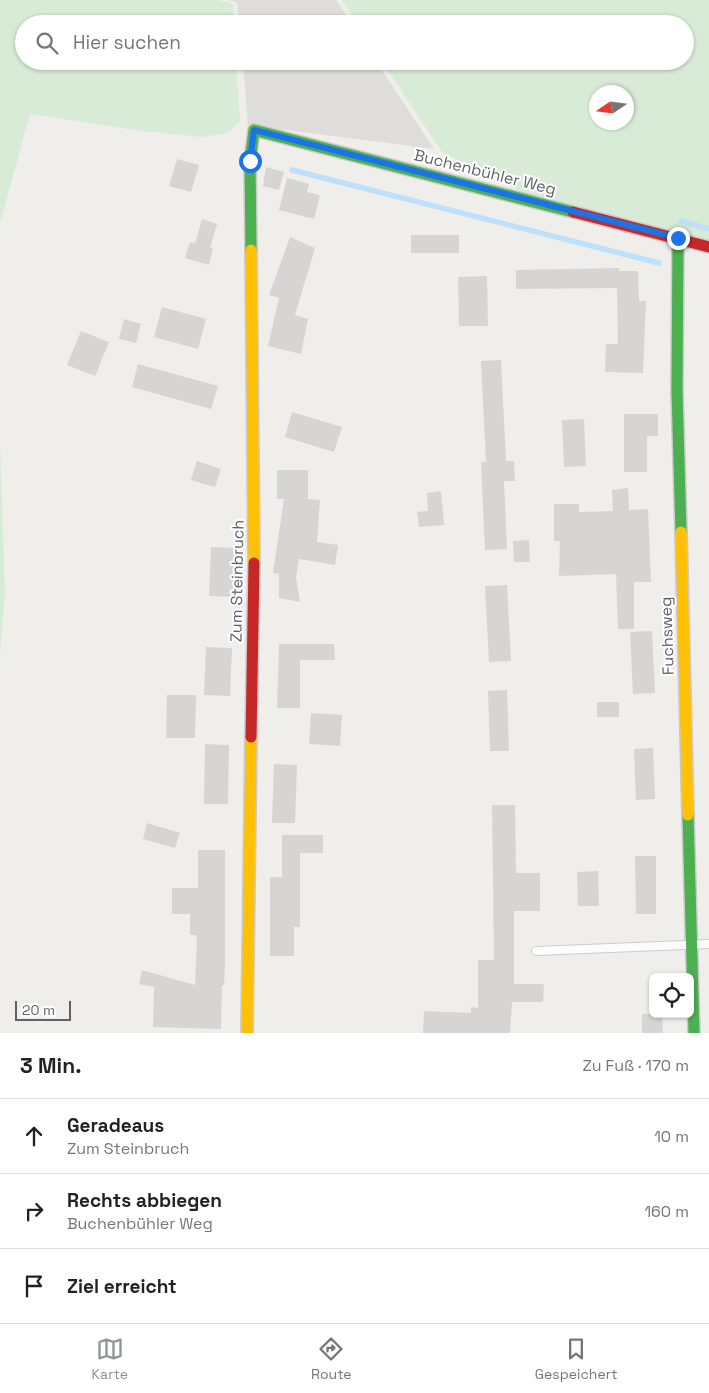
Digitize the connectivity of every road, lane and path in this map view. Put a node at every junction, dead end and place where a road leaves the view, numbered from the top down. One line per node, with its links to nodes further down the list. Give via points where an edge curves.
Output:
1 (254, 130): 2 (street, Buchenbühler Weg); 7 (street, Zum Steinbruch, via 250,161 255,503)
2 (678, 238): 3 (street, Buchenbühler Weg); 5 (street, Fuchsweg, via 677,401)
3 (709, 247)
4 (709, 944): 5 (lane)
5 (692, 945): 6 (lane); 8 (street, Fuchsweg)
6 (536, 951)
7 (247, 1033)
8 (694, 1033)

